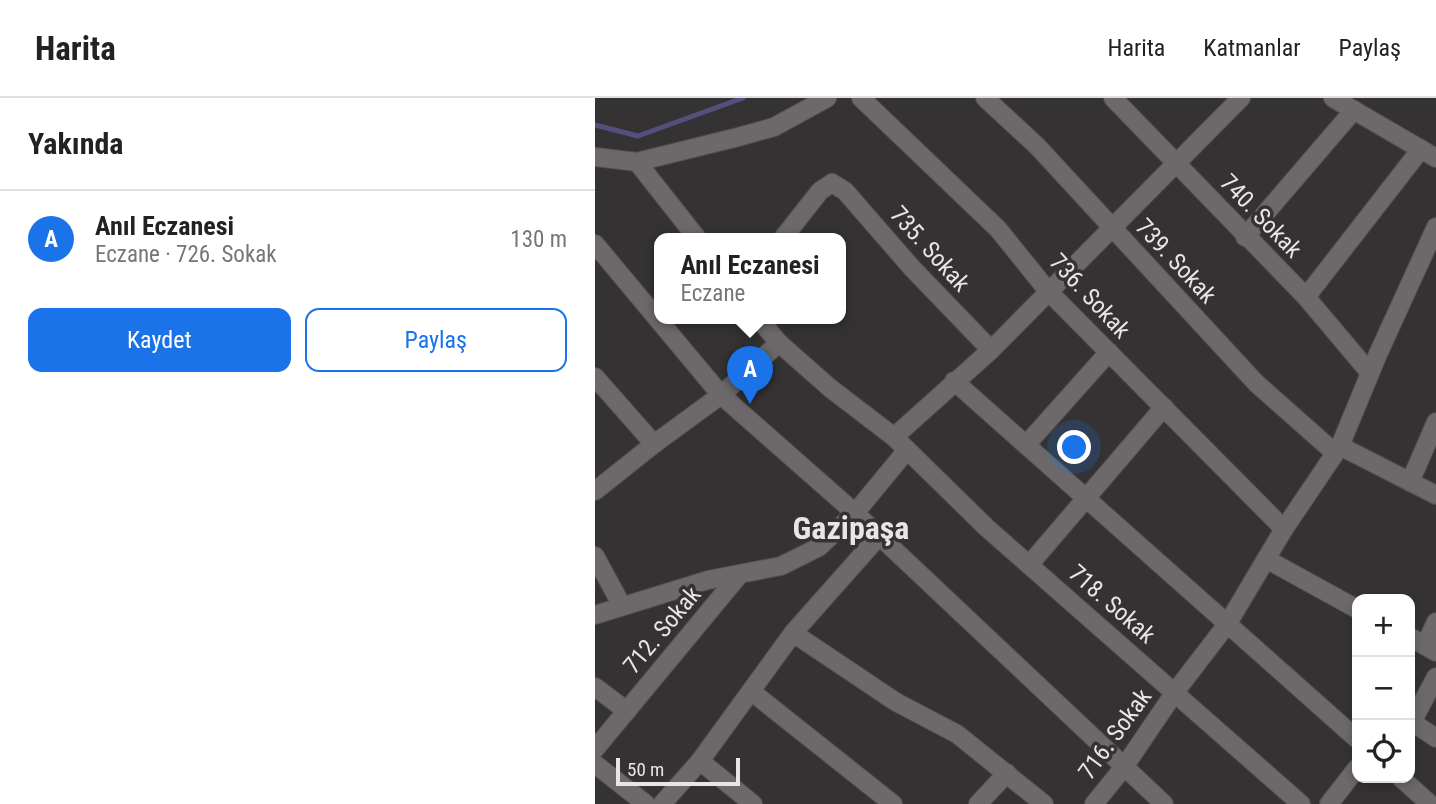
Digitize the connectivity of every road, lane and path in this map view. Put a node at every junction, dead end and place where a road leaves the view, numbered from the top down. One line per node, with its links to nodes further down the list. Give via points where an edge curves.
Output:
1 (827, 98): 10 (street, via 774,127)
2 (985, 98): 12 (street, 739. Sokak)
3 (1113, 98): 11 (street, 740. Sokak)
4 (1241, 98): 11 (street)
5 (1333, 98): 7 (street)
6 (867, 100): 18 (street, 736. Sokak, via 998,229)
7 (1354, 110): 8 (street); 16 (street)
8 (1428, 154): 19 (street)
9 (595, 157): 10 (street)
10 (637, 162): 14 (street)
11 (1176, 162): 12 (street); 16 (street, 740. Sokak)
12 (1111, 226): 18 (street); 35 (street, 739. Sokak, via 1256,383)
13 (1436, 228): 26 (street, 716. Sokak)
14 (693, 233)
15 (787, 233): 24 (street, 735. Sokak, via 820,191 832,183 845,191)
16 (1245, 236): 19 (street, 740. Sokak)
17 (595, 244): 20 (street)
18 (1048, 290): 24 (street); 25 (street, 736. Sokak)
19 (1306, 297): 26 (street, 740. Sokak)
20 (654, 315)
21 (662, 324): 29 (street)
22 (763, 324): 23 (street, 718. Sokak)
23 (779, 343): 29 (street); 32 (street, 718. Sokak)
24 (991, 350): 28 (street)
25 (1109, 352): 30 (street, 736. Sokak); 34 (street)
26 (1370, 373): 35 (street, 716. Sokak)
27 (595, 376): 33 (street)
28 (954, 381): 32 (street); 34 (street)
29 (721, 395): 33 (street); 41 (street)
30 (1164, 407): 40 (street); 42 (street, 736. Sokak)
31 (1436, 422): 37 (street)
32 (894, 437): 36 (street, 718. Sokak)
33 (654, 444): 38 (street)
34 (1026, 445): 40 (street)
35 (1337, 449): 37 (street, 739. Sokak); 42 (street, 716. Sokak)
36 (907, 450): 41 (street); 46 (street, 718. Sokak)
37 (1410, 482): 39 (street, 739. Sokak)
38 (595, 491)
39 (1436, 495)
40 (1086, 499): 46 (street); 52 (street)
41 (855, 513): 43 (street); 47 (street, via 819,547 781,566)
42 (1284, 528): 45 (street, 716. Sokak)
43 (879, 536): 53 (street); 65 (street)
44 (595, 556): 48 (street)
45 (1266, 559): 49 (street); 52 (street, 716. Sokak)
46 (1030, 565): 58 (street, 718. Sokak)
47 (740, 574): 48 (street); 59 (street, 712. Sokak)
48 (622, 606): 50 (street)
49 (1352, 606)
50 (595, 615)
51 (1436, 622): 54 (street)
52 (1228, 623): 58 (street, 716. Sokak); 60 (street)
53 (793, 633): 57 (street); 66 (street, via 896,702 957,734)
54 (1424, 645)
55 (1436, 677): 61 (street, via 1412,722)
56 (595, 687): 59 (street)
57 (752, 692): 63 (street); 72 (street)
58 (1175, 692): 65 (street, 716. Sokak); 77 (street, 718. Sokak)
59 (627, 711): 62 (street, 712. Sokak)
60 (1352, 734)
61 (1436, 738)
62 (595, 749)
63 (700, 761): 70 (street); 71 (street)
64 (595, 764): 69 (street)
65 (1124, 767): 75 (street, 716. Sokak); 76 (street)
66 (1007, 773): 73 (street); 74 (street)
67 (1352, 774): 78 (street)
68 (1407, 783): 79 (street)
69 (646, 804)
70 (662, 804)
71 (753, 804)
72 (893, 804)
73 (978, 804)
74 (1044, 804)
75 (1094, 804)
76 (1164, 804)
77 (1301, 804)
78 (1329, 804)
79 (1430, 804)

